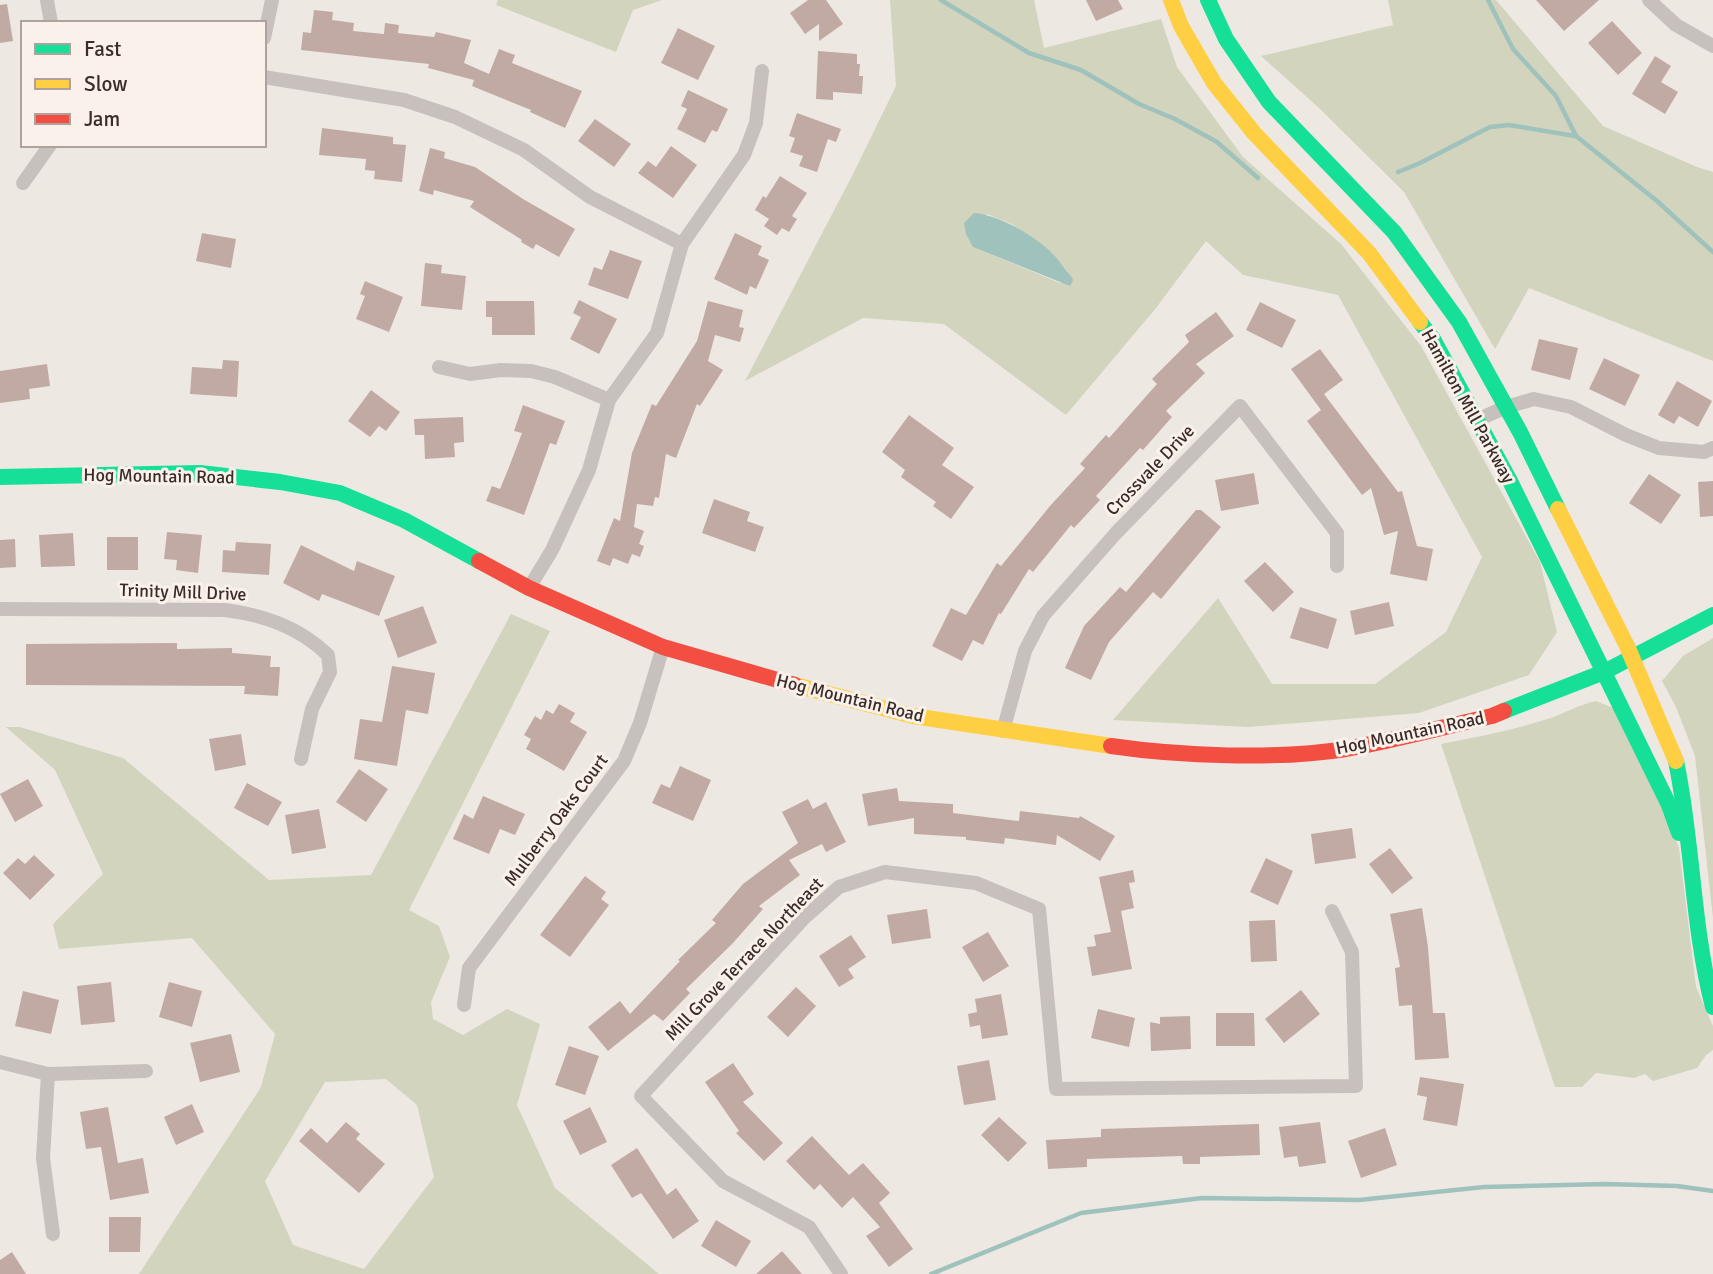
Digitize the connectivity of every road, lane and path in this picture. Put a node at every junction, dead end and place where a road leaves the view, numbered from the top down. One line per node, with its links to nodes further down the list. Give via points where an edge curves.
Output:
1 (47, 0): 6 (street)
2 (272, 0): 7 (street)
3 (1171, 0): 17 (street, Hamilton Mill Parkway, via 1214,83 1254,133 1369,253 1433,339)
4 (1208, 0): 16 (street, Hamilton Mill Parkway, via 1226,39 1269,102 1394,232 1459,322)
5 (1648, 0): 8 (street, via 1676,25)
6 (51, 21)
7 (266, 28)
8 (1713, 46)
9 (762, 71): 13 (street, via 755,124 744,155)
10 (266, 77): 13 (street, via 404,100 455,117 524,150 590,197)
11 (49, 147): 12 (street)
12 (23, 183)
13 (682, 244): 15 (street, via 657,333)
14 (439, 367): 15 (street, via 470,374 531,371)
15 (609, 400): 21 (street, via 589,470)
16 (1506, 407): 17 (street); 18 (street, via 1534,399 1559,404 1659,448); 25 (street, Hamilton Mill Parkway)
17 (1477, 421): 26 (street, Hamilton Mill Parkway)
18 (1713, 449)
19 (0, 477): 21 (street, Hog Mountain Road, via 200,473 340,494 404,520)
20 (1337, 566): 27 (street, Crossvale Drive, via 1336,533 1240,406 1116,533 1043,616 1025,651)
21 (529, 588): 24 (street, Hog Mountain Road)
22 (0, 609): 28 (street, Trinity Mill Drive, via 225,610 283,624 328,655 330,672 312,709)
23 (1713, 615): 25 (street, Hog Mountain Road)
24 (663, 647): 27 (street, Hog Mountain Road, via 913,716); 31 (street, Mulberry Oaks Court, via 624,761 469,968)
25 (1633, 657): 26 (street, Hog Mountain Road); 29 (street, Hamilton Mill Parkway, via 1676,761)
26 (1604, 672): 27 (street, Hog Mountain Road, via 1492,716 1343,748 1264,755 1146,751); 29 (street, Hamilton Mill Parkway, via 1669,805)
27 (1003, 731)
28 (301, 759)
29 (1689, 861): 32 (street, Hamilton Mill Parkway)
30 (1332, 911): 37 (street, Mill Grove Terrace Northeast, via 1352,952 1356,1086 1056,1089 1040,909 976,883 885,872 839,887 804,918 641,1096 723,1181 809,1227)
31 (464, 1005)
32 (1713, 1007)
33 (0, 1062): 35 (street)
34 (146, 1071): 35 (street)
35 (48, 1074): 36 (street, via 43,1158)
36 (53, 1234)
37 (841, 1274)

